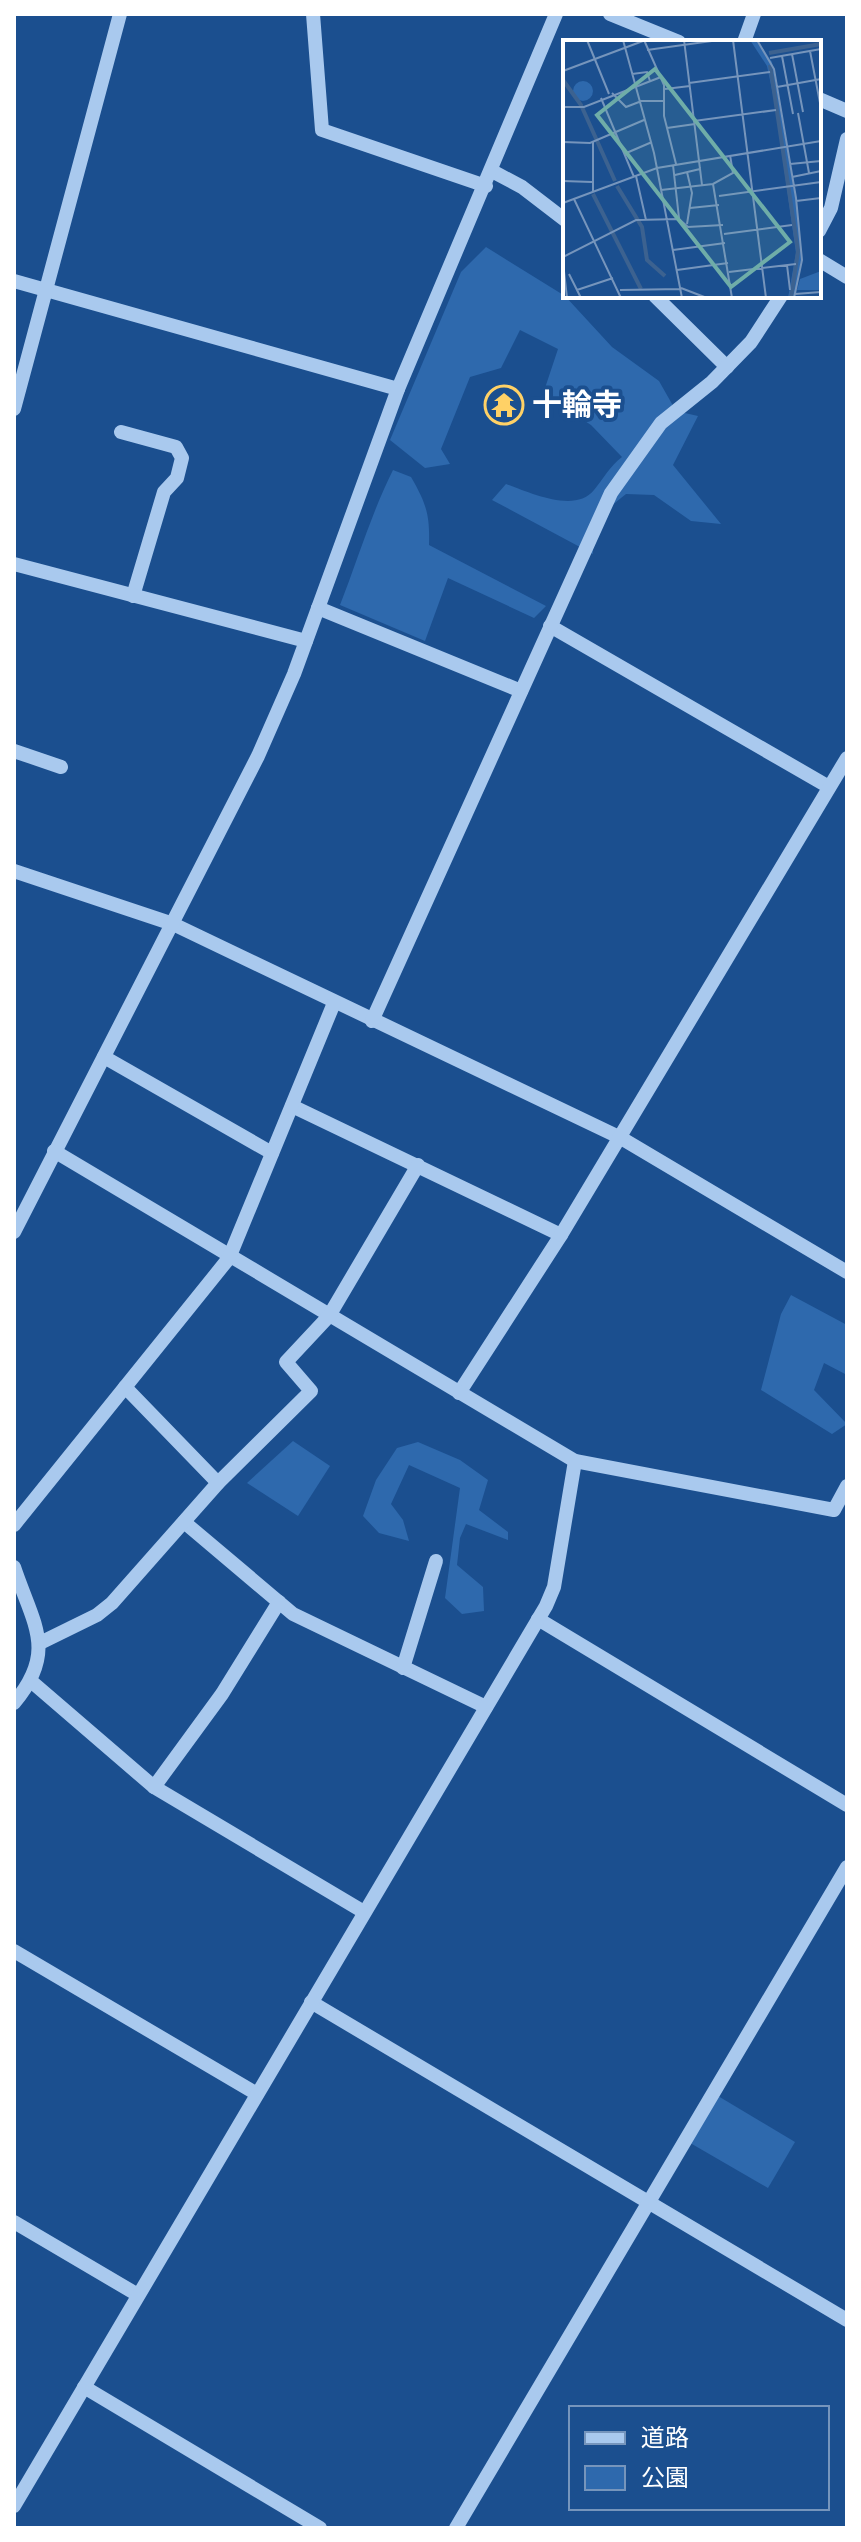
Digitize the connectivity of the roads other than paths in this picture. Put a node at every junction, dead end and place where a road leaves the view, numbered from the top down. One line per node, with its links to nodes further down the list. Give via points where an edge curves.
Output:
1 (120, 14): 18 (street)
2 (313, 14): 12 (street, via 322,130)
3 (556, 14): 11 (street)
4 (610, 14): 6 (street)
5 (754, 14): 7 (street)
6 (674, 40)
7 (745, 40)
8 (821, 100): 9 (street)
9 (847, 111)
10 (847, 139): 14 (street, via 831,208)
11 (492, 171): 12 (street); 13 (street)
12 (486, 186): 22 (street)
13 (563, 218)
14 (821, 227)
15 (821, 261): 16 (street)
16 (847, 277)
17 (14, 281): 18 (street)
18 (47, 289): 22 (street); 23 (street)
19 (657, 298): 21 (street)
20 (780, 298): 21 (street)
21 (727, 367): 28 (street, via 661,423 635,456 611,493)
22 (398, 389): 27 (street)
23 (14, 409)
24 (121, 432): 26 (street, via 176,447 182,458 177,478 164,492)
25 (14, 564): 26 (street)
26 (133, 596): 29 (street)
27 (318, 608): 29 (street); 30 (street)
28 (550, 626): 30 (street); 34 (street)
29 (306, 641): 36 (street, via 258,756)
30 (521, 691): 38 (street)
31 (14, 751): 33 (street)
32 (847, 758): 34 (street)
33 (61, 767)
34 (829, 787): 41 (street)
35 (14, 871): 36 (street)
36 (173, 924): 37 (street); 39 (street)
37 (334, 1003): 38 (street); 40 (street)
38 (372, 1021): 41 (street)
39 (104, 1057): 42 (street); 43 (street)
40 (292, 1106): 43 (street); 44 (street)
41 (621, 1138): 47 (street); 49 (street)
42 (54, 1151): 45 (street); 48 (street)
43 (272, 1153): 48 (street)
44 (418, 1165): 47 (street); 50 (street)
45 (18, 1215): 46 (street)
46 (14, 1232)
47 (561, 1235): 52 (street)
48 (229, 1258): 50 (street); 51 (street)
49 (847, 1272)
50 (329, 1316): 52 (street); 54 (street, via 286,1362 311,1391)
51 (125, 1387): 54 (street); 57 (street)
52 (459, 1393): 53 (street)
53 (575, 1461): 55 (street, via 834,1510); 61 (street, via 554,1587)
54 (218, 1483): 56 (street)
55 (847, 1486)
56 (184, 1522): 60 (street); 62 (street, via 112,1603)
57 (14, 1525)
58 (436, 1561): 63 (street)
59 (14, 1567): 62 (street)
60 (279, 1602): 63 (street, via 293,1614); 67 (street, via 222,1694)
61 (538, 1619): 66 (street); 68 (street)
62 (40, 1643): 64 (street)
63 (403, 1668): 66 (street)
64 (32, 1682): 65 (street); 67 (street)
65 (14, 1703)
66 (486, 1707): 70 (street)
67 (154, 1787): 70 (street)
68 (847, 1805)
69 (847, 1867): 74 (street)
70 (364, 1912): 72 (street)
71 (14, 1951): 73 (street)
72 (311, 2002): 73 (street); 74 (street)
73 (257, 2094): 76 (street)
74 (648, 2203): 77 (street); 81 (street)
75 (14, 2222): 76 (street)
76 (138, 2295): 78 (street)
77 (847, 2320)
78 (84, 2387): 79 (street); 80 (street)
79 (14, 2506)
80 (320, 2528)
81 (456, 2528)

